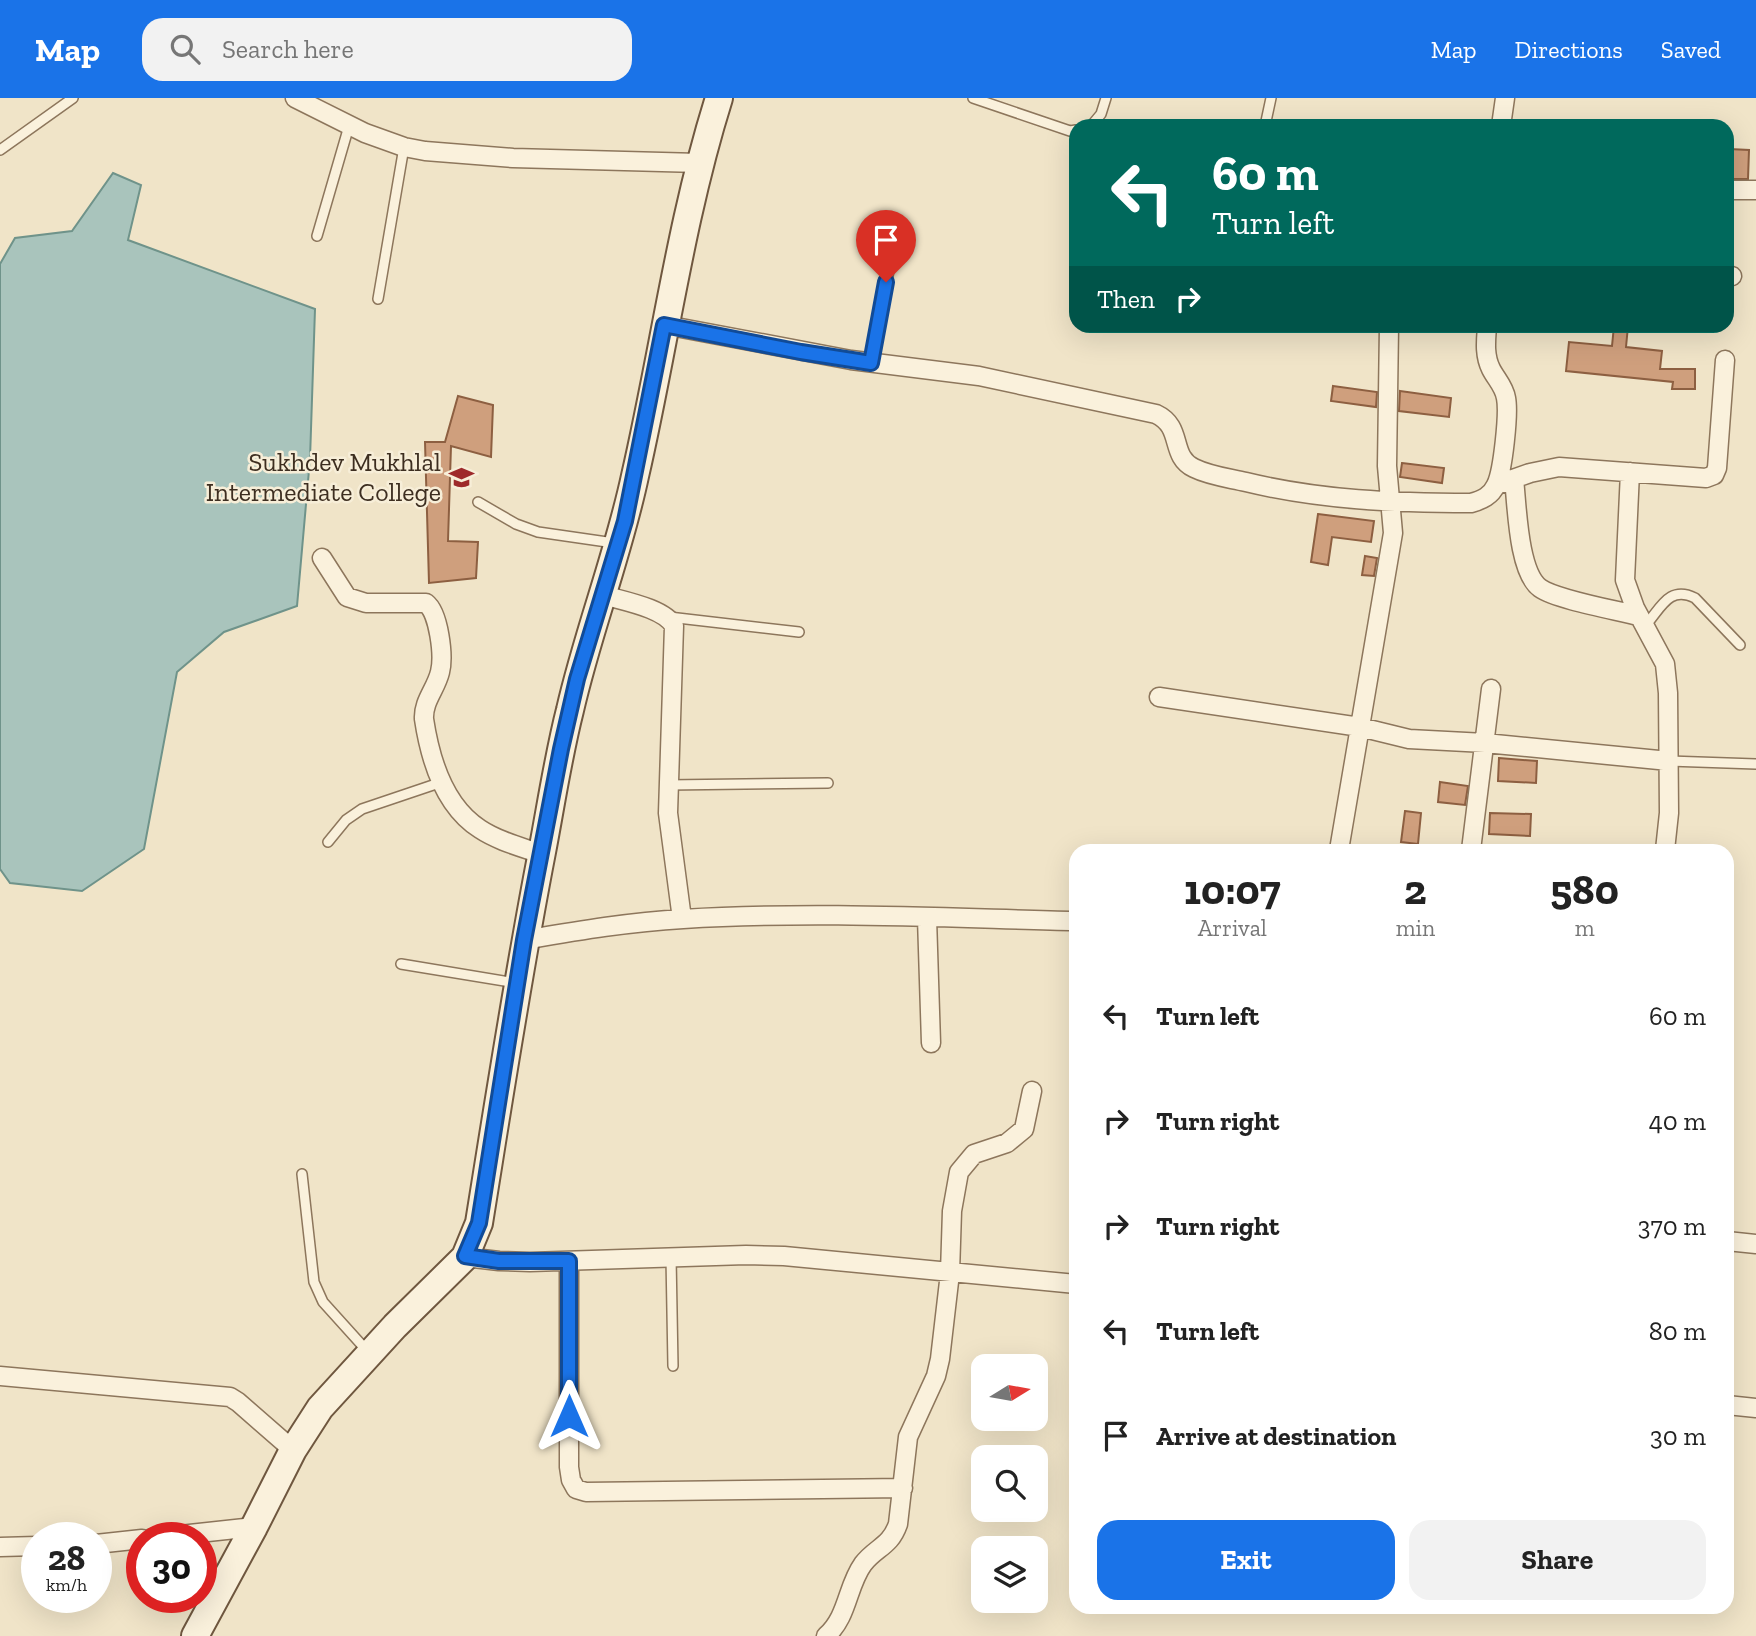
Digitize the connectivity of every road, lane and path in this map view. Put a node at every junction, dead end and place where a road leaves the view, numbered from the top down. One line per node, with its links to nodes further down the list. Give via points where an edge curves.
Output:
1 (73, 98): 14 (lane)
2 (295, 98): 11 (street)
3 (719, 98): 15 (main road)
4 (973, 98): 12 (lane)
5 (1106, 98): 8 (lane)
6 (1271, 98): 9 (lane)
7 (1506, 98): 10 (street)
8 (1097, 119)
9 (1266, 119)
10 (1502, 119)
11 (349, 126): 13 (street); 18 (lane)
12 (1069, 131)
13 (404, 146): 15 (street, via 513,158); 20 (lane)
14 (0, 150)
15 (699, 163): 21 (main road)
16 (1734, 190): 17 (street)
17 (1756, 190)
18 (317, 236)
19 (892, 255): 25 (lane)
20 (378, 299)
21 (664, 325): 25 (street); 31 (main road)
22 (1390, 333): 30 (street, via 1387,466)
23 (1489, 333): 28 (street, via 1486,358 1507,401)
24 (1725, 360): 26 (street, via 1714,475)
25 (871, 363): 30 (street, via 979,376 1156,414 1174,429 1179,453 1196,469 1290,492)
26 (1630, 472): 27 (street, via 1559,467); 35 (street, via 1625,580)
27 (1514, 479): 28 (street); 35 (street, via 1524,559 1539,587)
28 (1496, 485): 30 (street, via 1489,495 1471,503)
29 (478, 502): 31 (lane, via 538,532)
30 (1392, 503): 40 (street, via 1393,533)
31 (619, 543): 33 (main road)
32 (322, 558): 44 (street, via 347,597 366,603 426,603 433,608 442,660 423,710)
33 (603, 595): 34 (street); 51 (main road, via 569,711)
34 (669, 617): 36 (lane); 46 (street, via 675,637)
35 (1642, 621): 37 (lane, via 1670,597 1686,594); 42 (street, via 1665,664)
36 (799, 632)
37 (1740, 645)
38 (1491, 689): 41 (street)
39 (1159, 697): 40 (street)
40 (1360, 727): 41 (street, via 1409,739); 48 (street)
41 (1485, 743): 42 (street); 49 (street)
42 (1669, 761): 43 (lane); 50 (street)
43 (1756, 764)
44 (442, 782): 47 (lane, via 362,809); 51 (street, via 456,807 479,829)
45 (828, 783): 46 (lane)
46 (668, 785): 53 (street)
47 (328, 842)
48 (1340, 844)
49 (1472, 844)
50 (1666, 844)
51 (541, 854): 55 (main road)
52 (927, 918): 53 (street, via 789,915); 54 (street); 58 (street)
53 (682, 919): 55 (street)
54 (1069, 921)
55 (524, 940): 57 (main road)
56 (401, 964): 57 (lane)
57 (518, 984): 63 (main road, via 479,1223)
58 (931, 1043)
59 (1032, 1091): 66 (street, via 1024,1129 1017,1137 974,1154 959,1172 952,1211)
60 (302, 1174): 68 (lane, via 314,1282 323,1302)
61 (1734, 1242): 62 (street)
62 (1756, 1244)
63 (465, 1256): 65 (street); 68 (main road)
64 (671, 1257): 65 (street); 66 (street, via 784,1256); 69 (lane)
65 (569, 1261): 74 (street, via 569,1467 576,1489)
66 (950, 1273): 67 (street); 74 (street, via 940,1359 908,1437)
67 (1069, 1283)
68 (370, 1354): 73 (main road, via 320,1408)
69 (673, 1366)
70 (0, 1376): 73 (street, via 229,1397)
71 (1734, 1406): 72 (street)
72 (1756, 1408)
73 (293, 1450): 75 (main road)
74 (903, 1488): 80 (street, via 894,1536 862,1565)
75 (254, 1527): 76 (street); 79 (main road)
76 (217, 1531)
77 (21, 1546): 78 (street)
78 (0, 1547)
79 (195, 1636)
80 (827, 1636): 81 (street)
81 (835, 1636)

